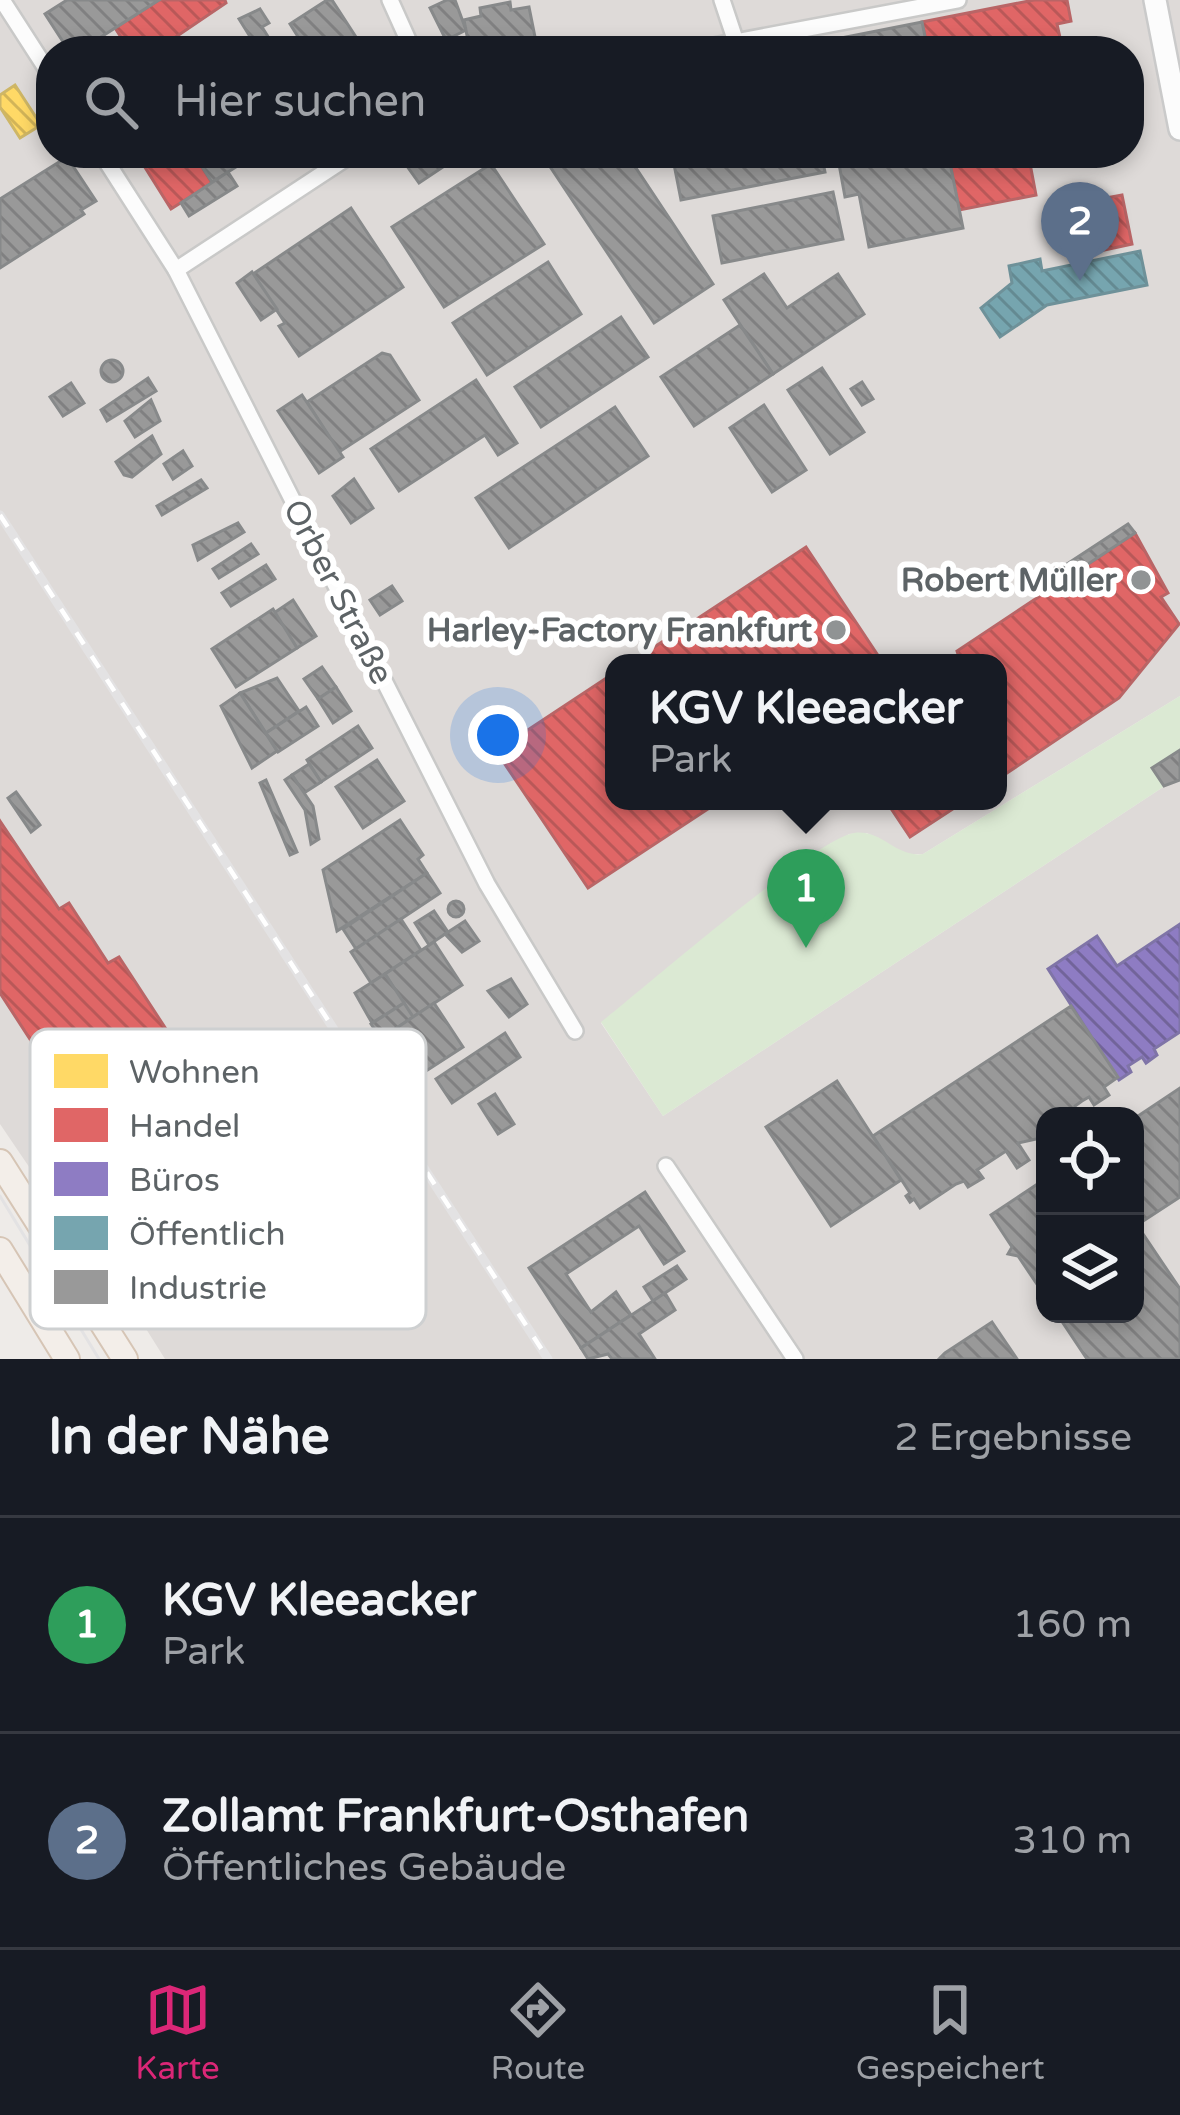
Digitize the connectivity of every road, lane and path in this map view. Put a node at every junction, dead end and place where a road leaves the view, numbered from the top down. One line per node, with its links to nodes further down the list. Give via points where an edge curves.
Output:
1 (2, 0): 9 (street)
2 (390, 0): 6 (street)
3 (722, 0): 7 (street)
4 (958, 0): 8 (street)
5 (1155, 0): 10 (street)
6 (406, 36)
7 (734, 36)
8 (763, 36)
9 (36, 53)
10 (1180, 129)
11 (110, 168): 13 (street, Orber Straße)
12 (331, 168): 13 (street)
13 (176, 270): 14 (street, Orber Straße, via 487,884)
14 (575, 1031)
15 (0, 1162): 17 (main road)
16 (666, 1166): 24 (street)
17 (30, 1209)
18 (0, 1250): 19 (main road)
19 (30, 1299)
20 (48, 1329): 22 (main road)
21 (106, 1329): 23 (main road)
22 (65, 1357)
23 (125, 1359)
24 (795, 1359)

